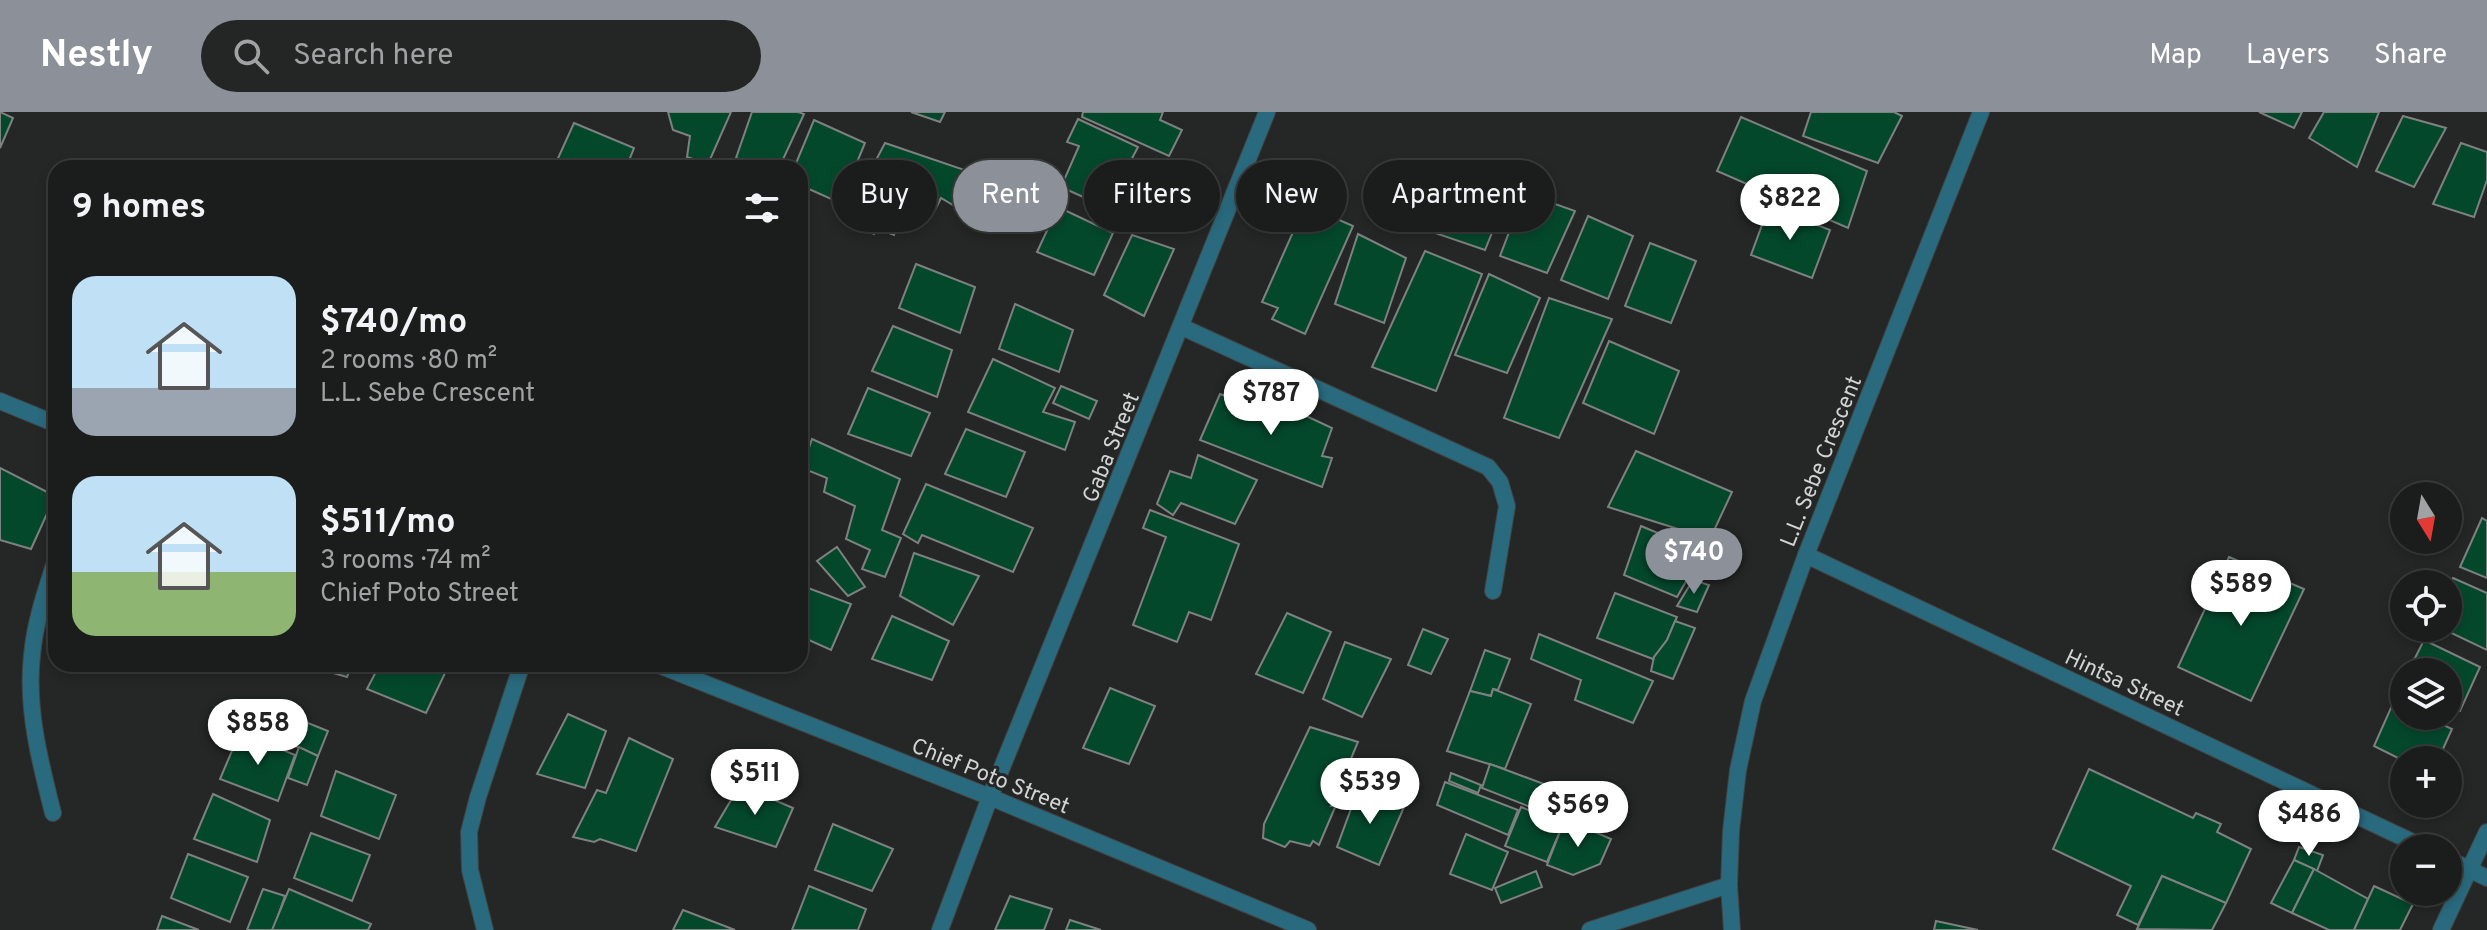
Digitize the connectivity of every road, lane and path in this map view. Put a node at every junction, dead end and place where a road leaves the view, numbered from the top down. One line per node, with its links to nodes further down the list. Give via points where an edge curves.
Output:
1 (1267, 112): 3 (street, Gaba Street)
2 (1981, 112): 6 (street, L.L. Sebe Crescent)
3 (1182, 327): 8 (street, via 1488,467 1500,482 1507,506); 11 (street, Gaba Street)
4 (0, 401): 5 (street)
5 (48, 421)
6 (1806, 555): 14 (street, Hintsa Street); 18 (street, L.L. Sebe Crescent, via 1753,701 1738,770)
7 (48, 582): 12 (street, via 32,655 32,702 38,756)
8 (1493, 591)
9 (519, 672): 19 (street, via 469,832 470,870)
10 (676, 672): 11 (street, Chief Poto Street)
11 (990, 797): 20 (street, Gaba Street); 21 (street, Chief Poto Street)
12 (53, 813)
13 (2487, 832): 16 (street)
14 (2395, 834)
15 (2462, 865): 16 (street)
16 (2468, 868): 17 (street); 24 (street)
17 (2487, 878)
18 (1729, 885): 22 (street); 23 (street, L.L. Sebe Crescent)
19 (485, 930)
20 (940, 930)
21 (1308, 930)
22 (1590, 930)
23 (1732, 930)
24 (2441, 930)

